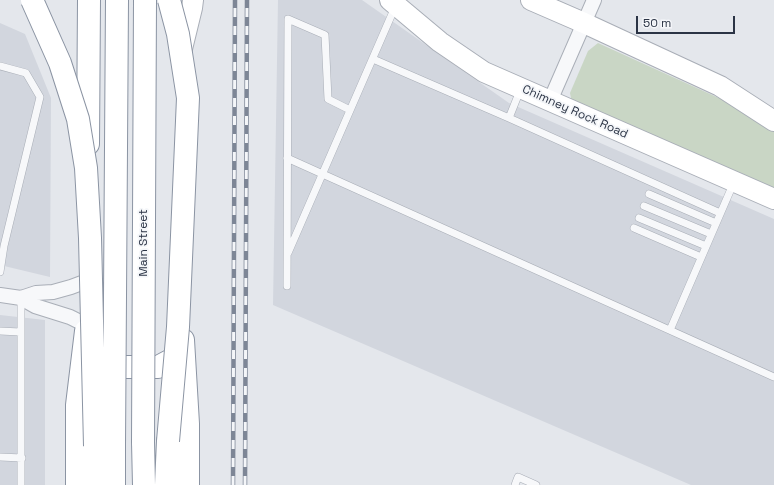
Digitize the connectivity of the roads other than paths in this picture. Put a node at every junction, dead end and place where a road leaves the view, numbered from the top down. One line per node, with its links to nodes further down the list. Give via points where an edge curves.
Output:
1 (32, 0): 46 (highway, bridge, via 62,70 78,119 86,168)
2 (89, 0): 36 (highway)
3 (117, 0): 46 (highway, bridge)
4 (145, 0): 53 (highway, Main Street, bridge)
5 (169, 0): 54 (highway, bridge, via 178,34 188,98 178,327)
6 (181, 0): 12 (highway)
7 (193, 0): 12 (main road)
8 (531, 0): 11 (main road)
9 (594, 0): 11 (street)
10 (395, 2): 13 (lane); 15 (main road, Chimney Rock Road, via 440,42 459,55 484,72)
11 (584, 23): 16 (street); 19 (main road, via 720,86)
12 (181, 53): 44 (highway)
13 (373, 59): 17 (lane); 18 (lane)
14 (0, 66): 31 (lane, via 26,74 40,97)
15 (521, 88): 16 (main road, Chimney Rock Road); 18 (lane)
16 (550, 101): 22 (main road, Chimney Rock Road)
17 (350, 110): 20 (lane, via 328,99 325,35 288,19); 21 (lane)
18 (509, 118): 26 (lane)
19 (774, 121)
20 (288, 158): 21 (lane); 33 (lane)
21 (322, 174): 33 (lane); 41 (lane)
22 (734, 182): 24 (main road, Chimney Rock Road); 26 (lane)
23 (649, 194): 28 (lane)
24 (774, 199)
25 (644, 206): 30 (lane)
26 (720, 213): 28 (lane)
27 (639, 218): 32 (lane)
28 (716, 223): 30 (lane)
29 (634, 228): 34 (lane)
30 (711, 234): 32 (lane)
31 (2, 246): 35 (lane)
32 (706, 246): 34 (lane)
33 (287, 256): 37 (lane)
34 (701, 257): 41 (lane)
35 (0, 272)
36 (87, 281): 39 (street, via 71,288); 40 (highway)
37 (287, 286)
38 (0, 294): 39 (street)
39 (21, 298): 40 (street, via 35,306 70,316); 43 (lane)
40 (86, 329): 44 (highway, via 89,351 98,362 110,367 158,367 173,359 180,349); 50 (highway, via 77,405)
41 (670, 330): 45 (lane)
42 (0, 331): 43 (lane)
43 (20, 332): 48 (lane)
44 (183, 334): 55 (highway, via 188,424)
45 (774, 377)
46 (105, 445): 51 (highway); 52 (highway)
47 (0, 458): 48 (lane)
48 (22, 458): 49 (lane)
49 (22, 485)
50 (77, 485)
51 (98, 485)
52 (114, 485)
53 (144, 485)
54 (166, 485)
55 (188, 485)
56 (515, 485): 57 (lane, via 518,477)
57 (536, 485)

